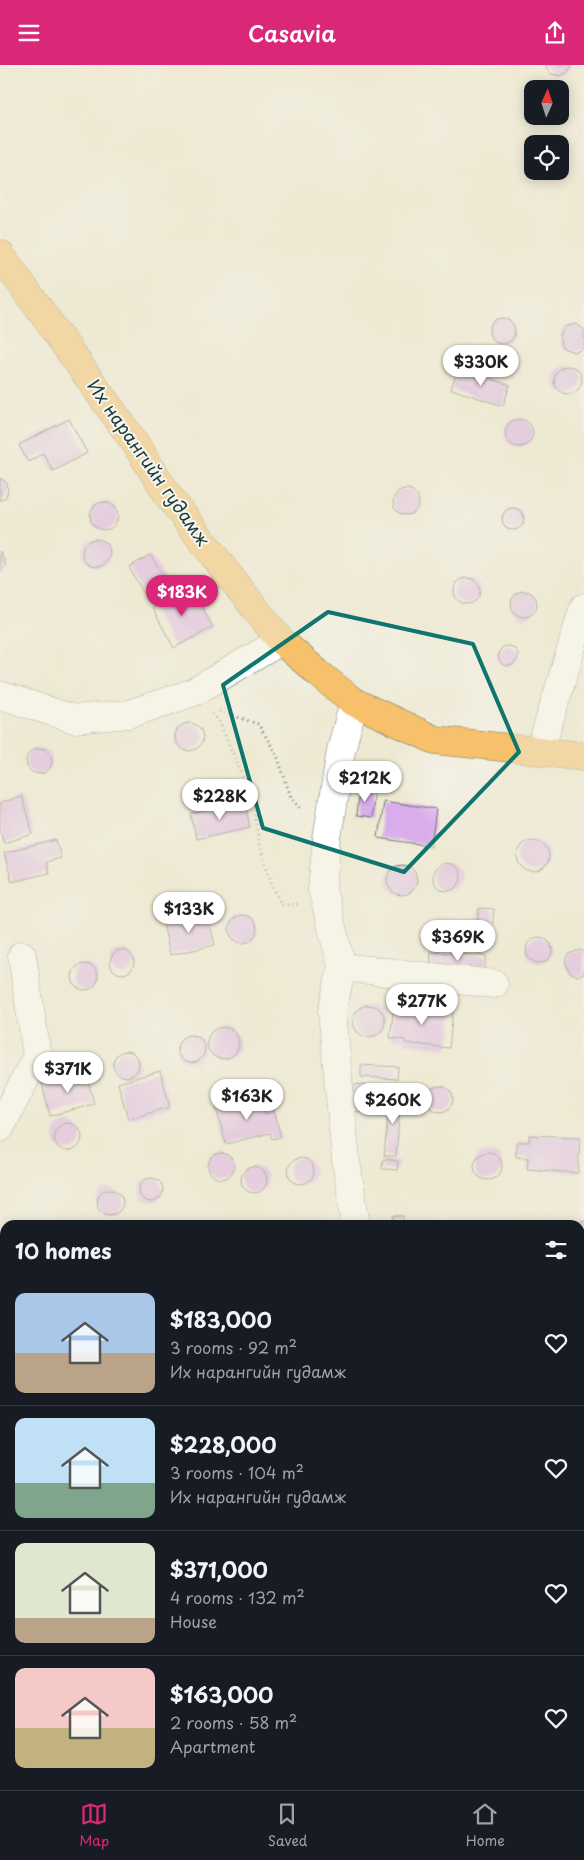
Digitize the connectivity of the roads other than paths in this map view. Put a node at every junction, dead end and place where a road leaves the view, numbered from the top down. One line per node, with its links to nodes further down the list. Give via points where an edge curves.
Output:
1 (0, 254): 3 (main road, Их нарангийн гудамж, via 135,443 170,498)
2 (584, 607): 6 (street)
3 (281, 641): 4 (street, via 200,700 129,714 74,719); 5 (main road, Их нарангийн гудамж)
4 (0, 695)
5 (354, 702): 6 (main road, Их нарангийн гудамж, via 435,740); 9 (street, via 341,750 322,889)
6 (540, 751): 7 (main road, Их нарангийн гудамж)
7 (584, 756)
8 (22, 955): 11 (street, via 37,1056)
9 (342, 967): 10 (street); 12 (street, via 332,1012 346,1161)
10 (494, 984)
11 (0, 1128)
12 (355, 1220)

